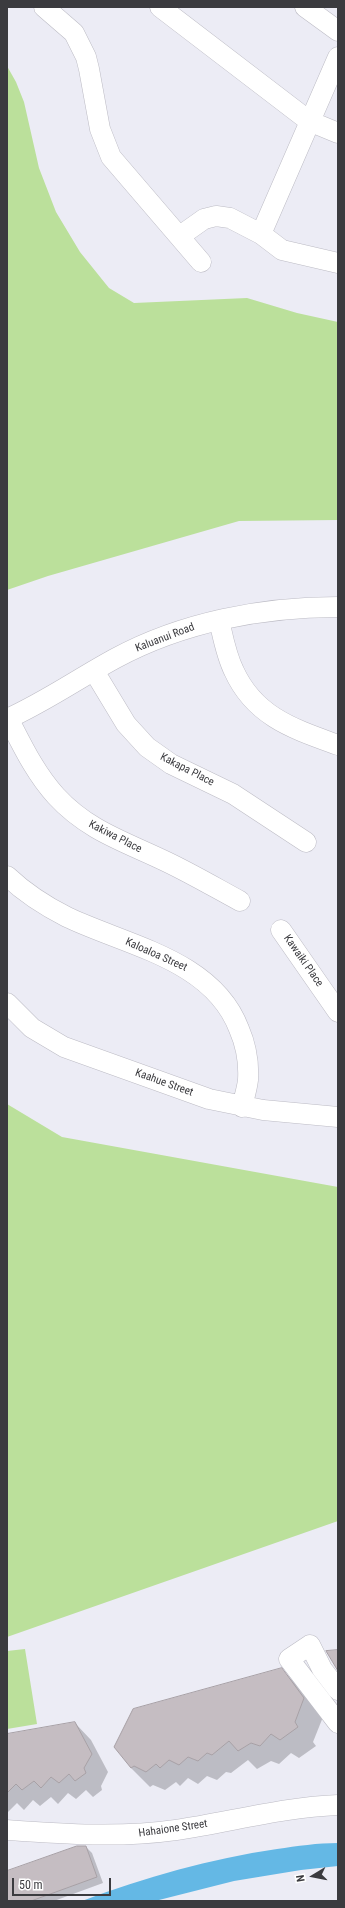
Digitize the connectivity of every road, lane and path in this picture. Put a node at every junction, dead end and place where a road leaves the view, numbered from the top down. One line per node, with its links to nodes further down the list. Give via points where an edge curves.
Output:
1 (44, 7): 9 (street, via 74,33 86,57 100,129 111,158)
2 (160, 7): 6 (street)
3 (305, 7): 4 (street)
4 (338, 31)
5 (338, 57): 6 (street)
6 (309, 121): 7 (street); 8 (street)
7 (338, 132)
8 (261, 234): 9 (street, via 230,218 216,216 204,219); 11 (street, via 282,250)
9 (180, 236): 10 (street)
10 (201, 262)
11 (338, 263)
12 (338, 607): 13 (street, Kaluanui Road, via 283,609)
13 (219, 620): 14 (street, Kaluanui Road, via 143,645); 16 (street, via 233,670 252,699 279,722)
14 (94, 671): 15 (street, Kaluanui Road); 17 (street, Kakapa Place, via 126,724 153,751 171,764 233,794)
15 (7, 718): 19 (street, Kakiwa Place, via 46,784 82,820)
16 (338, 746)
17 (306, 842)
18 (7, 876): 23 (street, Kaloaloa Street, via 48,907 177,963 202,978 230,1010 240,1030 246,1051 248,1080)
19 (240, 901)
20 (281, 930): 22 (street, Kawaiki Place)
21 (7, 1004): 23 (street, Kaahue Street, via 32,1028 64,1047 209,1099)
22 (338, 1012)
23 (242, 1107): 24 (street, Kaahue Street)
24 (338, 1117)
25 (338, 1690): 26 (street, via 322,1669 310,1645 289,1659)
26 (338, 1723)
27 (338, 1805): 28 (street, Hahaione Street, via 304,1808 150,1834 95,1836)
28 (7, 1830)

